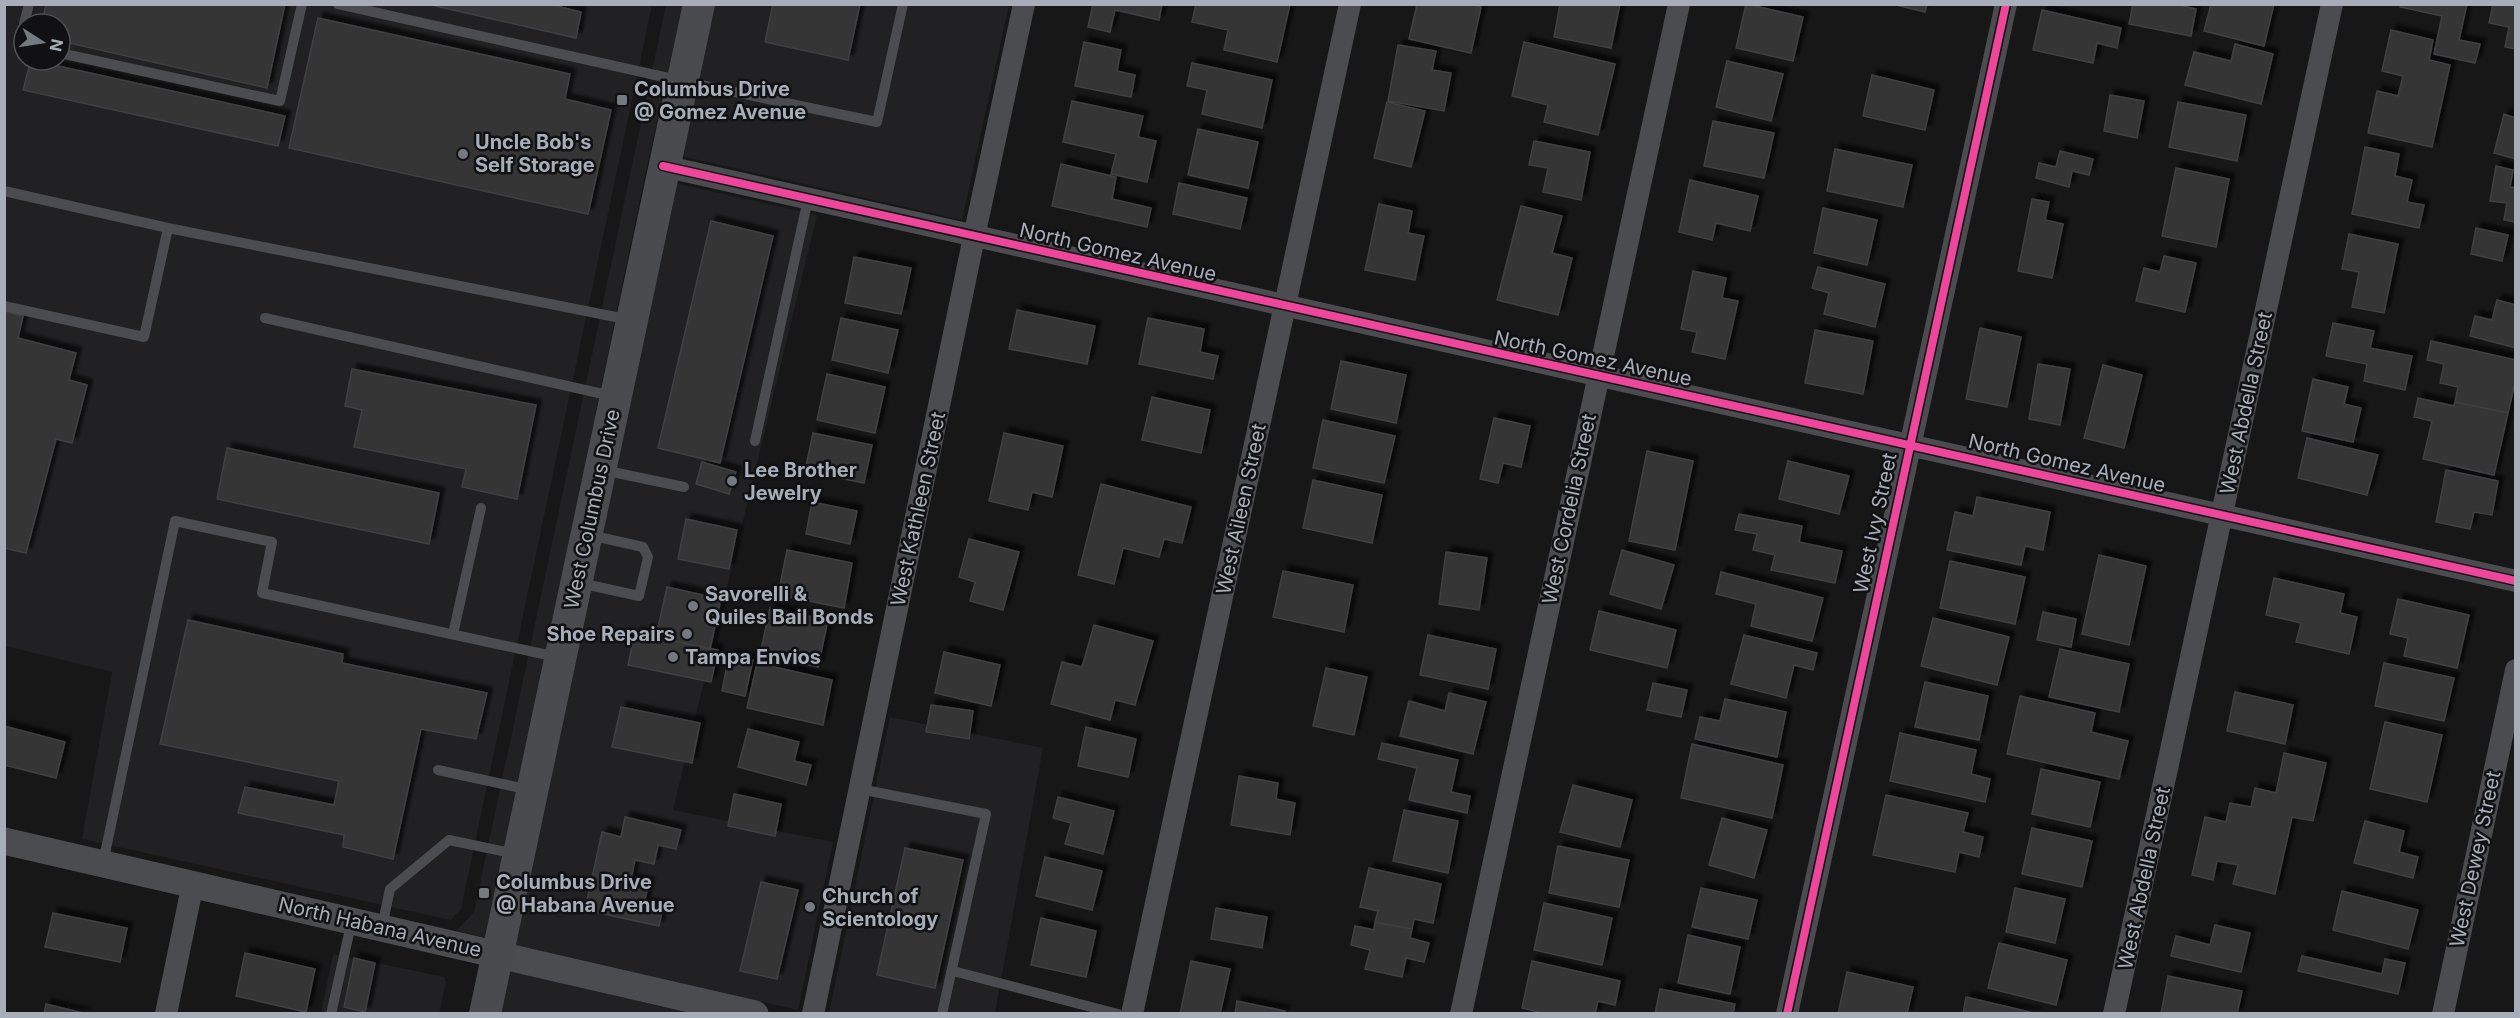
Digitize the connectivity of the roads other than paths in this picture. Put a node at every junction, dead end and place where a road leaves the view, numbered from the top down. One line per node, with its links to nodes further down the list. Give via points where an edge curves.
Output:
1 (302, 4): 10 (lane, via 280,101)
2 (338, 4): 11 (lane)
3 (699, 4): 11 (main road, West Columbus Drive)
4 (903, 4): 11 (lane, via 876,122)
5 (1024, 4): 16 (street, West Kathleen Street)
6 (1350, 4): 18 (street, West Aileen Street)
7 (1679, 4): 21 (street, West Cordelia Street)
8 (2006, 4): 24 (street, West Ivy Street)
9 (2332, 4): 28 (street, West Abdella Street)
10 (72, 56)
11 (682, 81): 12 (main road, West Columbus Drive)
12 (663, 166): 14 (street, North Gomez Avenue); 20 (main road, West Columbus Drive)
13 (4, 191): 15 (lane)
14 (808, 199): 16 (street, North Gomez Avenue); 23 (lane)
15 (168, 228): 17 (lane, via 144,337); 20 (lane)
16 (974, 237): 18 (street, North Gomez Avenue); 36 (street, West Kathleen Street)
17 (4, 306)
18 (1285, 306): 21 (street, North Gomez Avenue); 53 (street, West Aileen Street)
19 (265, 318): 22 (lane)
20 (631, 320): 22 (main road, West Columbus Drive)
21 (1598, 376): 24 (street, North Gomez Avenue); 54 (street, West Cordelia Street)
22 (615, 397): 25 (main road, West Columbus Drive)
23 (755, 441)
24 (1909, 444): 28 (street, North Gomez Avenue); 55 (street, West Ivy Street)
25 (600, 469): 26 (lane); 29 (main road, West Columbus Drive)
26 (684, 488)
27 (481, 508): 32 (lane)
28 (2222, 515): 30 (street, North Gomez Avenue); 56 (street, West Abdella Street)
29 (586, 534): 31 (main road, West Columbus Drive); 31 (lane, via 643,547 648,557 639,596)
30 (2516, 581)
31 (576, 583): 33 (main road, West Columbus Drive)
32 (453, 634): 33 (lane); 40 (lane, via 262,593 273,542 175,521)
33 (561, 657): 37 (main road, West Columbus Drive)
34 (2516, 670): 57 (street, West Dewey Street)
35 (438, 770): 37 (lane)
36 (860, 789): 45 (lane, via 986,814); 50 (street, West Kathleen Street)
37 (533, 791): 39 (main road, West Columbus Drive)
38 (4, 841): 40 (street, North Habana Avenue)
39 (519, 855): 43 (lane, via 449,840 390,889); 44 (main road, West Columbus Drive)
40 (103, 863): 41 (street, North Habana Avenue)
41 (193, 883): 42 (street, North Habana Avenue); 46 (street)
42 (352, 920): 43 (street, North Habana Avenue); 47 (lane)
43 (381, 927): 44 (street, North Habana Avenue)
44 (499, 955): 48 (main road, West Columbus Drive); 49 (street, North Habana Avenue)
45 (953, 971): 51 (lane); 52 (lane)
46 (166, 1014)
47 (331, 1014)
48 (485, 1014)
49 (755, 1014)
50 (813, 1014)
51 (942, 1014)
52 (1118, 1014)
53 (1132, 1014)
54 (1461, 1014)
55 (1787, 1014)
56 (2114, 1014)
57 (2443, 1014)

